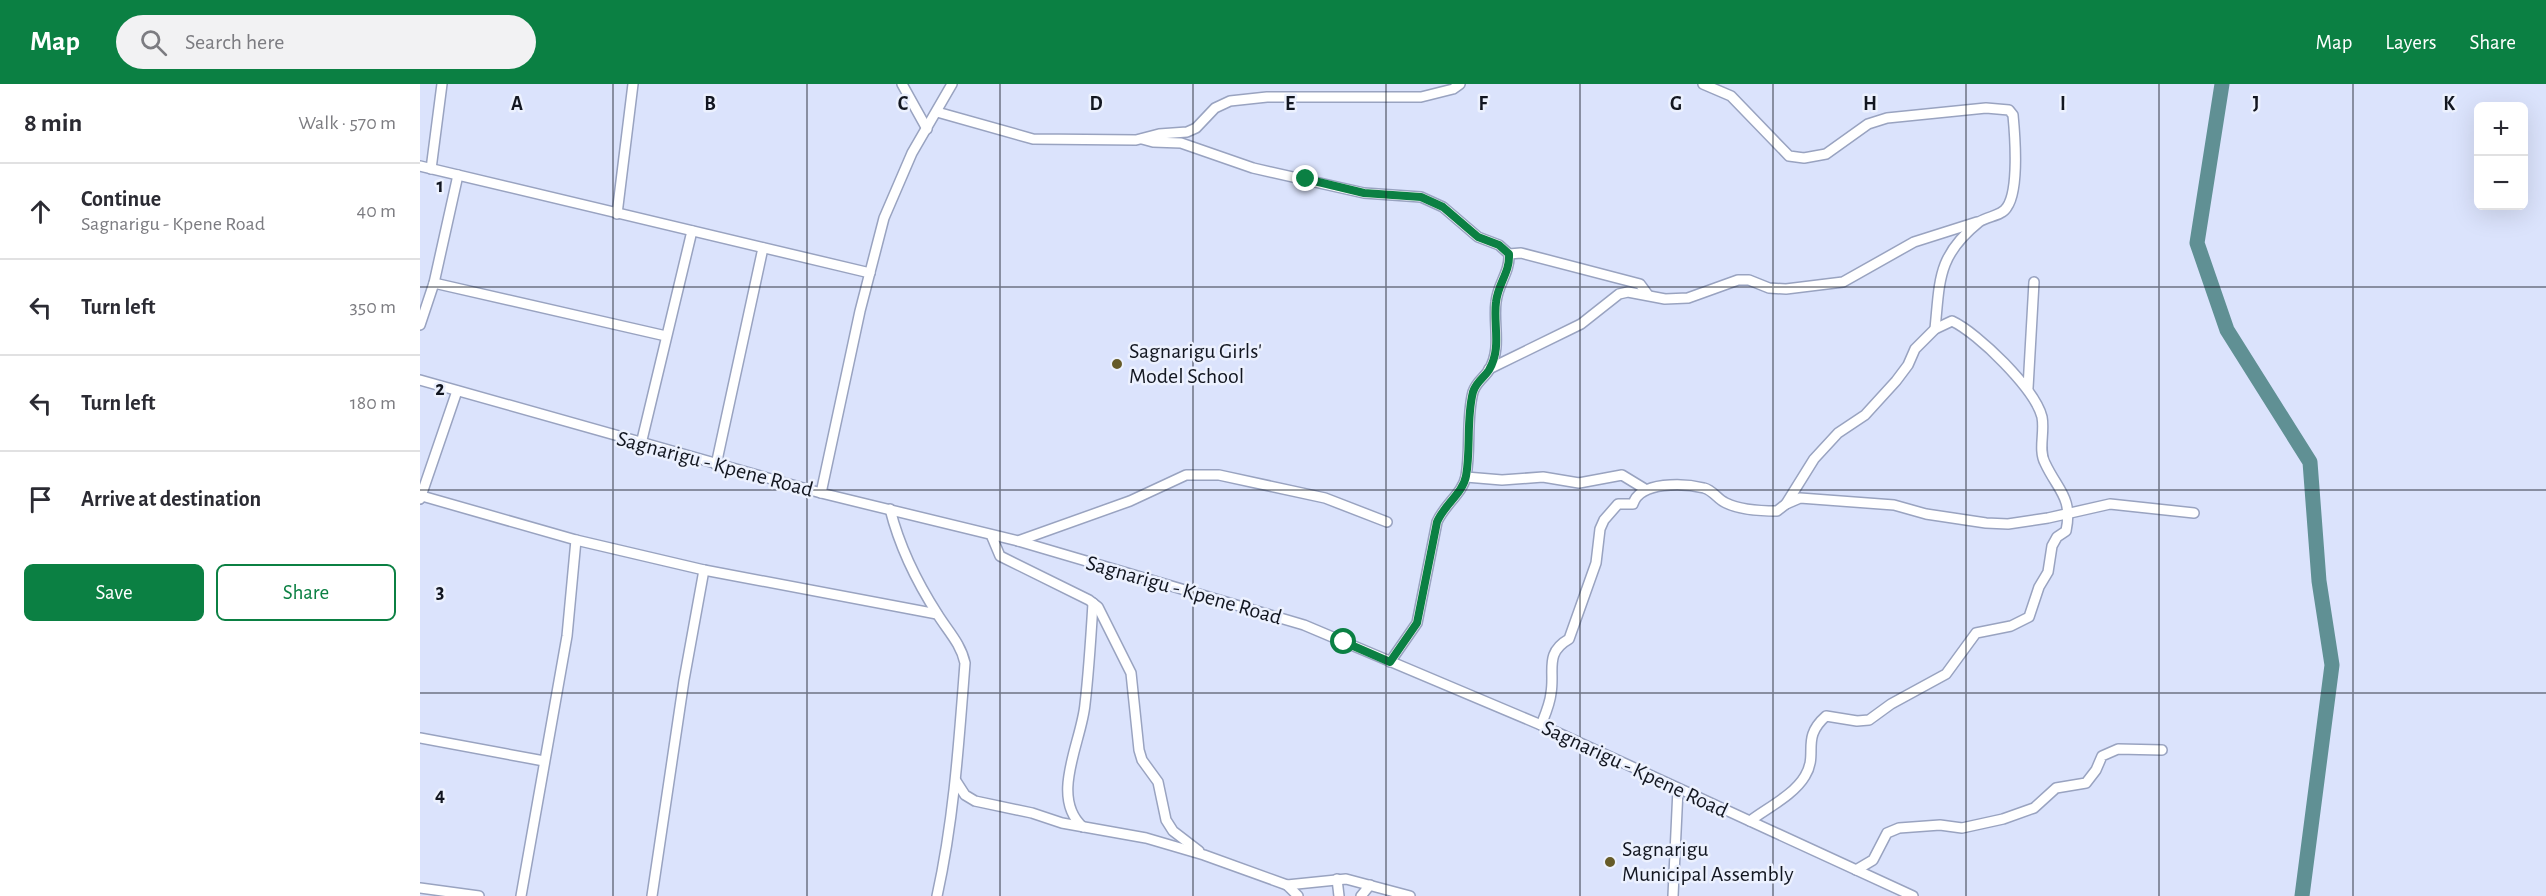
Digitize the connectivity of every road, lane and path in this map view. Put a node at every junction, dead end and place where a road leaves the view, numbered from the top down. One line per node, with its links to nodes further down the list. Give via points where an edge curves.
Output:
1 (442, 84): 11 (street)
2 (633, 84): 13 (street)
3 (902, 84): 8 (street)
4 (952, 84): 7 (street)
5 (1460, 84): 9 (street, via 1421,97 1267,97 1230,101 1215,108 1187,132)
6 (1703, 84): 14 (street, via 1731,96 1789,156 1804,159 1826,154 1868,124 1887,118 1986,108 2010,110 2015,150 2010,202 2005,211)
7 (938, 112): 8 (street); 9 (street, via 1033,139)
8 (927, 129): 18 (street, via 892,196)
9 (1142, 139): 17 (street, via 1181,143 1253,168 1364,193 1421,197 1443,207 1478,237 1499,245)
10 (420, 166): 11 (street)
11 (431, 169): 12 (street)
12 (458, 175): 13 (street); 20 (street)
13 (617, 214): 15 (street)
14 (1982, 220): 21 (street, via 1914,242 1831,285 1777,288 1738,280 1688,298); 23 (street, via 1946,258)
15 (692, 231): 16 (street); 24 (street)
16 (763, 248): 18 (street); 30 (street)
17 (1509, 254): 21 (street, via 1521,252 1590,269 1640,284); 25 (street, via 1510,268 1500,282 1496,302 1498,340)
18 (870, 273): 33 (street)
19 (2034, 282): 27 (street)
20 (434, 283): 22 (street); 24 (street)
21 (1648, 295): 25 (street, via 1619,294 1581,324)
22 (420, 325)
23 (1935, 329): 27 (street, via 1952,321 1959,324); 35 (street, via 1865,415 1838,433 1814,459)
24 (666, 336): 29 (street)
25 (1489, 369): 31 (street, via 1473,393)
26 (420, 380): 28 (street, Sagnarigu - Kpene Road)
27 (2028, 388): 37 (street, via 2041,414 2044,462 2067,500)
28 (457, 391): 29 (street, Sagnarigu - Kpene Road); 34 (street)
29 (641, 444): 30 (street, Sagnarigu - Kpene Road)
30 (716, 465): 33 (street, Sagnarigu - Kpene Road)
31 (1466, 477): 32 (street, via 1542,477 1579,483 1622,475); 46 (street, via 1456,495 1442,508 1417,623)
32 (1645, 489): 35 (street, via 1670,485 1705,488 1726,503 1766,511 1777,511); 47 (street, via 1635,496 1633,504 1618,504 1609,511 1600,529 1596,563 1569,639 1559,645 1551,664 1552,692)
33 (821, 493): 36 (street, Sagnarigu - Kpene Road)
34 (421, 497): 41 (street)
35 (1786, 504): 37 (street, via 1800,498 1894,505 1926,514 2008,524)
36 (890, 509): 40 (street, Sagnarigu - Kpene Road); 45 (street, via 903,548)
37 (2068, 513): 38 (street, via 2110,504); 53 (street, via 2066,531 2052,546 2048,572 2030,617 2011,626 1976,633 1946,675 1869,720 1826,716 1811,733 1810,762 1805,776)
38 (2193, 513)
39 (1387, 522): 42 (street, via 1325,498 1219,475 1186,475 1130,501)
40 (992, 537): 42 (street, Sagnarigu - Kpene Road); 44 (street, via 1000,556)
41 (576, 540): 43 (street); 50 (street, via 570,617)
42 (1018, 541): 46 (street, Sagnarigu - Kpene Road, via 1304,625)
43 (704, 570): 45 (street); 64 (street)
44 (1093, 603): 54 (street, via 1084,715 1069,774 1070,809); 55 (street, via 1131,673 1139,750 1158,782 1166,820 1173,831)
45 (937, 614): 51 (street, via 960,646 965,663)
46 (1390, 662): 47 (street, Sagnarigu - Kpene Road)
47 (1541, 725): 52 (street, Sagnarigu - Kpene Road)
48 (420, 738): 50 (street)
49 (2162, 750): 56 (street, via 2118,749 2102,756 2086,783 2056,788 2034,808 2003,819 1962,828 1899,828 1887,833 1873,860)
50 (544, 761): 63 (street)
51 (956, 781): 54 (street, via 965,795 975,801); 65 (street)
52 (1678, 789): 53 (street, Sagnarigu - Kpene Road); 70 (street)
53 (1750, 822): 56 (street, Sagnarigu - Kpene Road)
54 (1083, 827): 55 (street, via 1146,838)
55 (1204, 855): 58 (street)
56 (1856, 870): 71 (street, Sagnarigu - Kpene Road)
57 (1337, 879): 58 (street); 59 (street); 67 (street)
58 (1287, 885): 66 (street)
59 (1370, 885): 68 (street); 69 (street)
60 (420, 888): 61 (street)
61 (462, 895): 62 (street)
62 (479, 896)
63 (521, 896)
64 (652, 896)
65 (937, 896)
66 (1298, 896)
67 (1339, 896)
68 (1361, 896)
69 (1410, 896)
70 (1673, 896)
71 (1913, 896)

